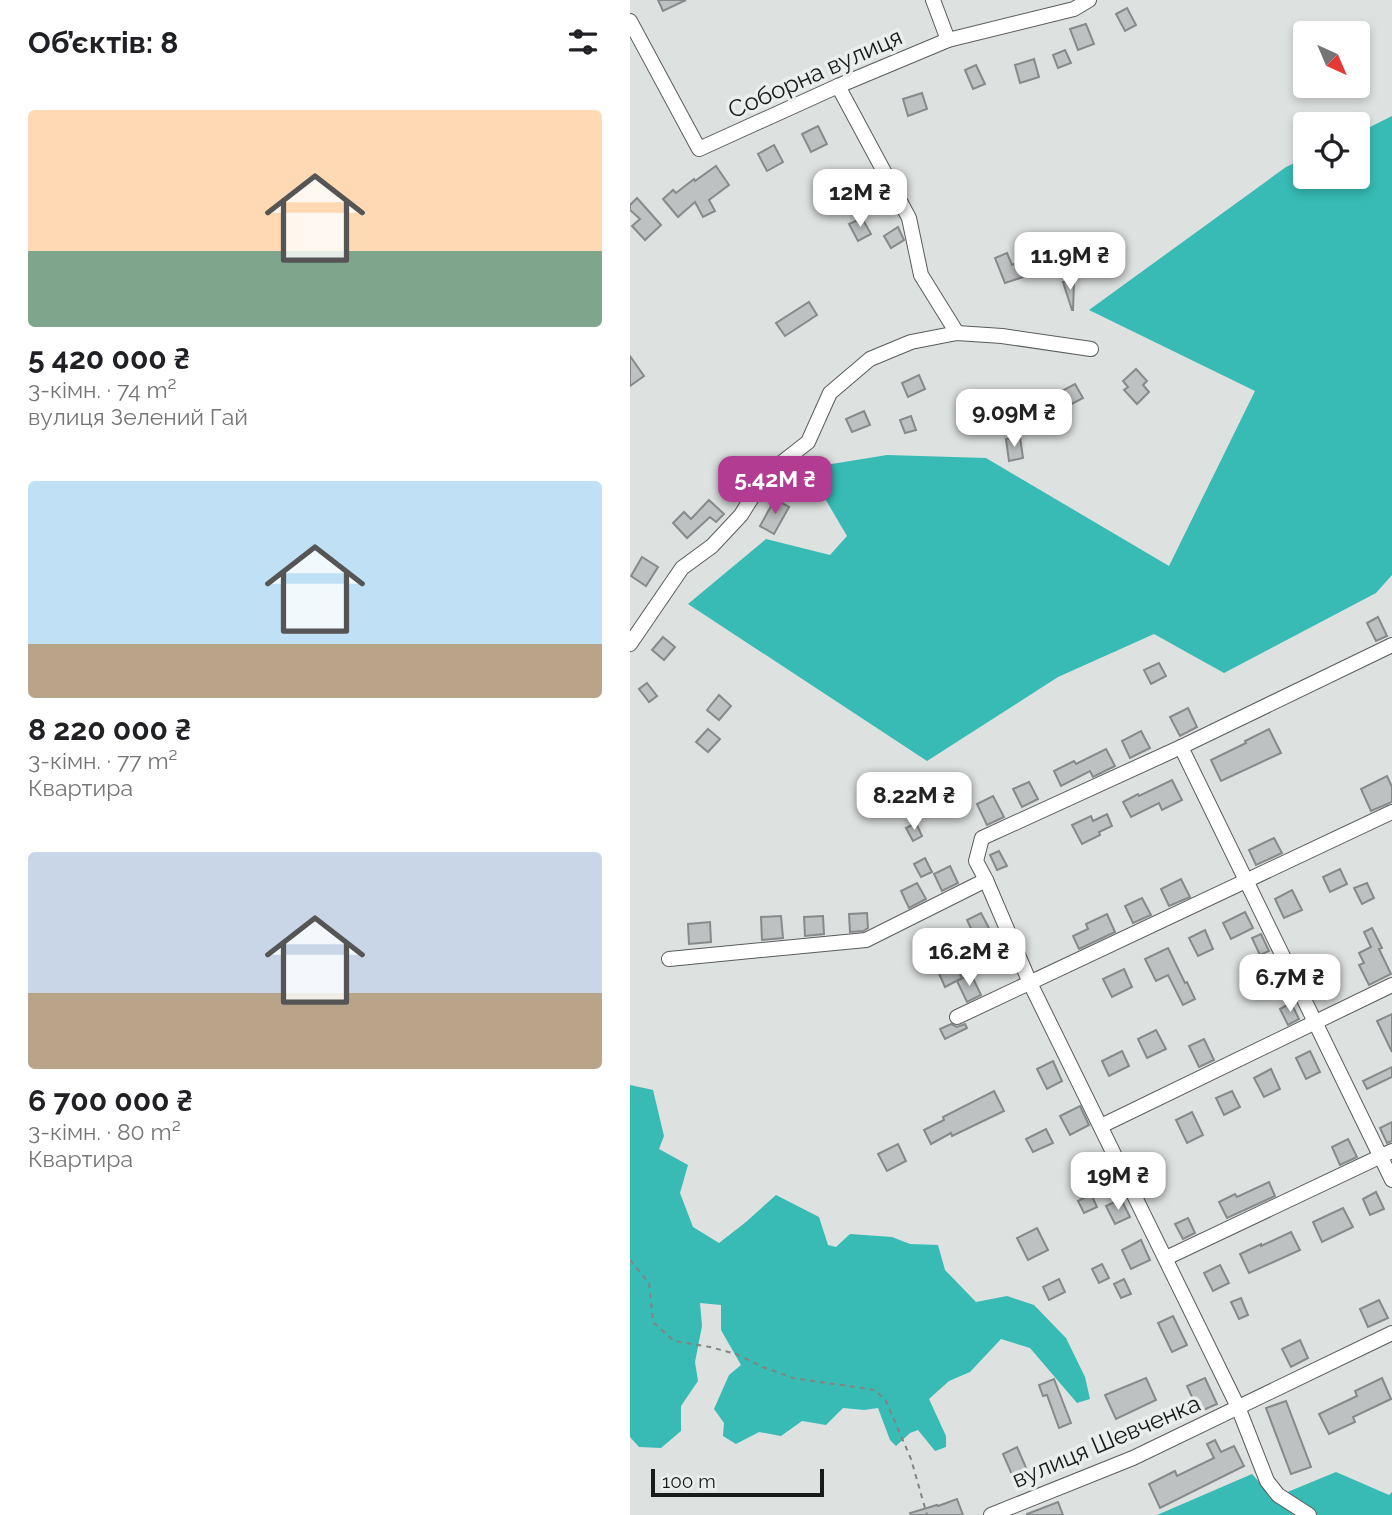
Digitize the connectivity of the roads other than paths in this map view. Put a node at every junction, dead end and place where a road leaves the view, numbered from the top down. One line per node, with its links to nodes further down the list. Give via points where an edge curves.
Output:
1 (933, 0): 4 (street)
2 (1089, 0): 4 (street, Соборна вулиця, via 1074,9)
3 (630, 21): 5 (street, Соборна вулиця, via 699,149)
4 (948, 40): 5 (street, Соборна вулиця)
5 (838, 86): 6 (street, via 909,218 921,275)
6 (957, 333): 7 (street); 8 (street, via 911,342 870,359 830,393 808,442 766,475 741,516 682,568)
7 (1091, 349)
8 (630, 644)
9 (1392, 645): 10 (street)
10 (1181, 747): 12 (street, via 982,838 976,861); 13 (street)
11 (1392, 812): 13 (street)
12 (986, 880): 14 (street, via 866,940); 15 (street)
13 (1246, 881): 15 (street); 18 (street)
14 (669, 959)
15 (1030, 983): 17 (street); 19 (street)
16 (1392, 985): 18 (street)
17 (957, 1017)
18 (1314, 1021): 19 (street); 20 (street)
19 (1101, 1126): 22 (street)
20 (1386, 1154): 21 (street); 22 (street)
21 (1392, 1180)
22 (1166, 1258): 24 (street)
23 (1392, 1333): 24 (street, вулиця Шевченка)
24 (1238, 1408): 25 (street, вулиця Шевченка, via 1133,1458); 26 (street, via 1267,1481 1278,1495)
25 (991, 1515)
26 (1309, 1515)

